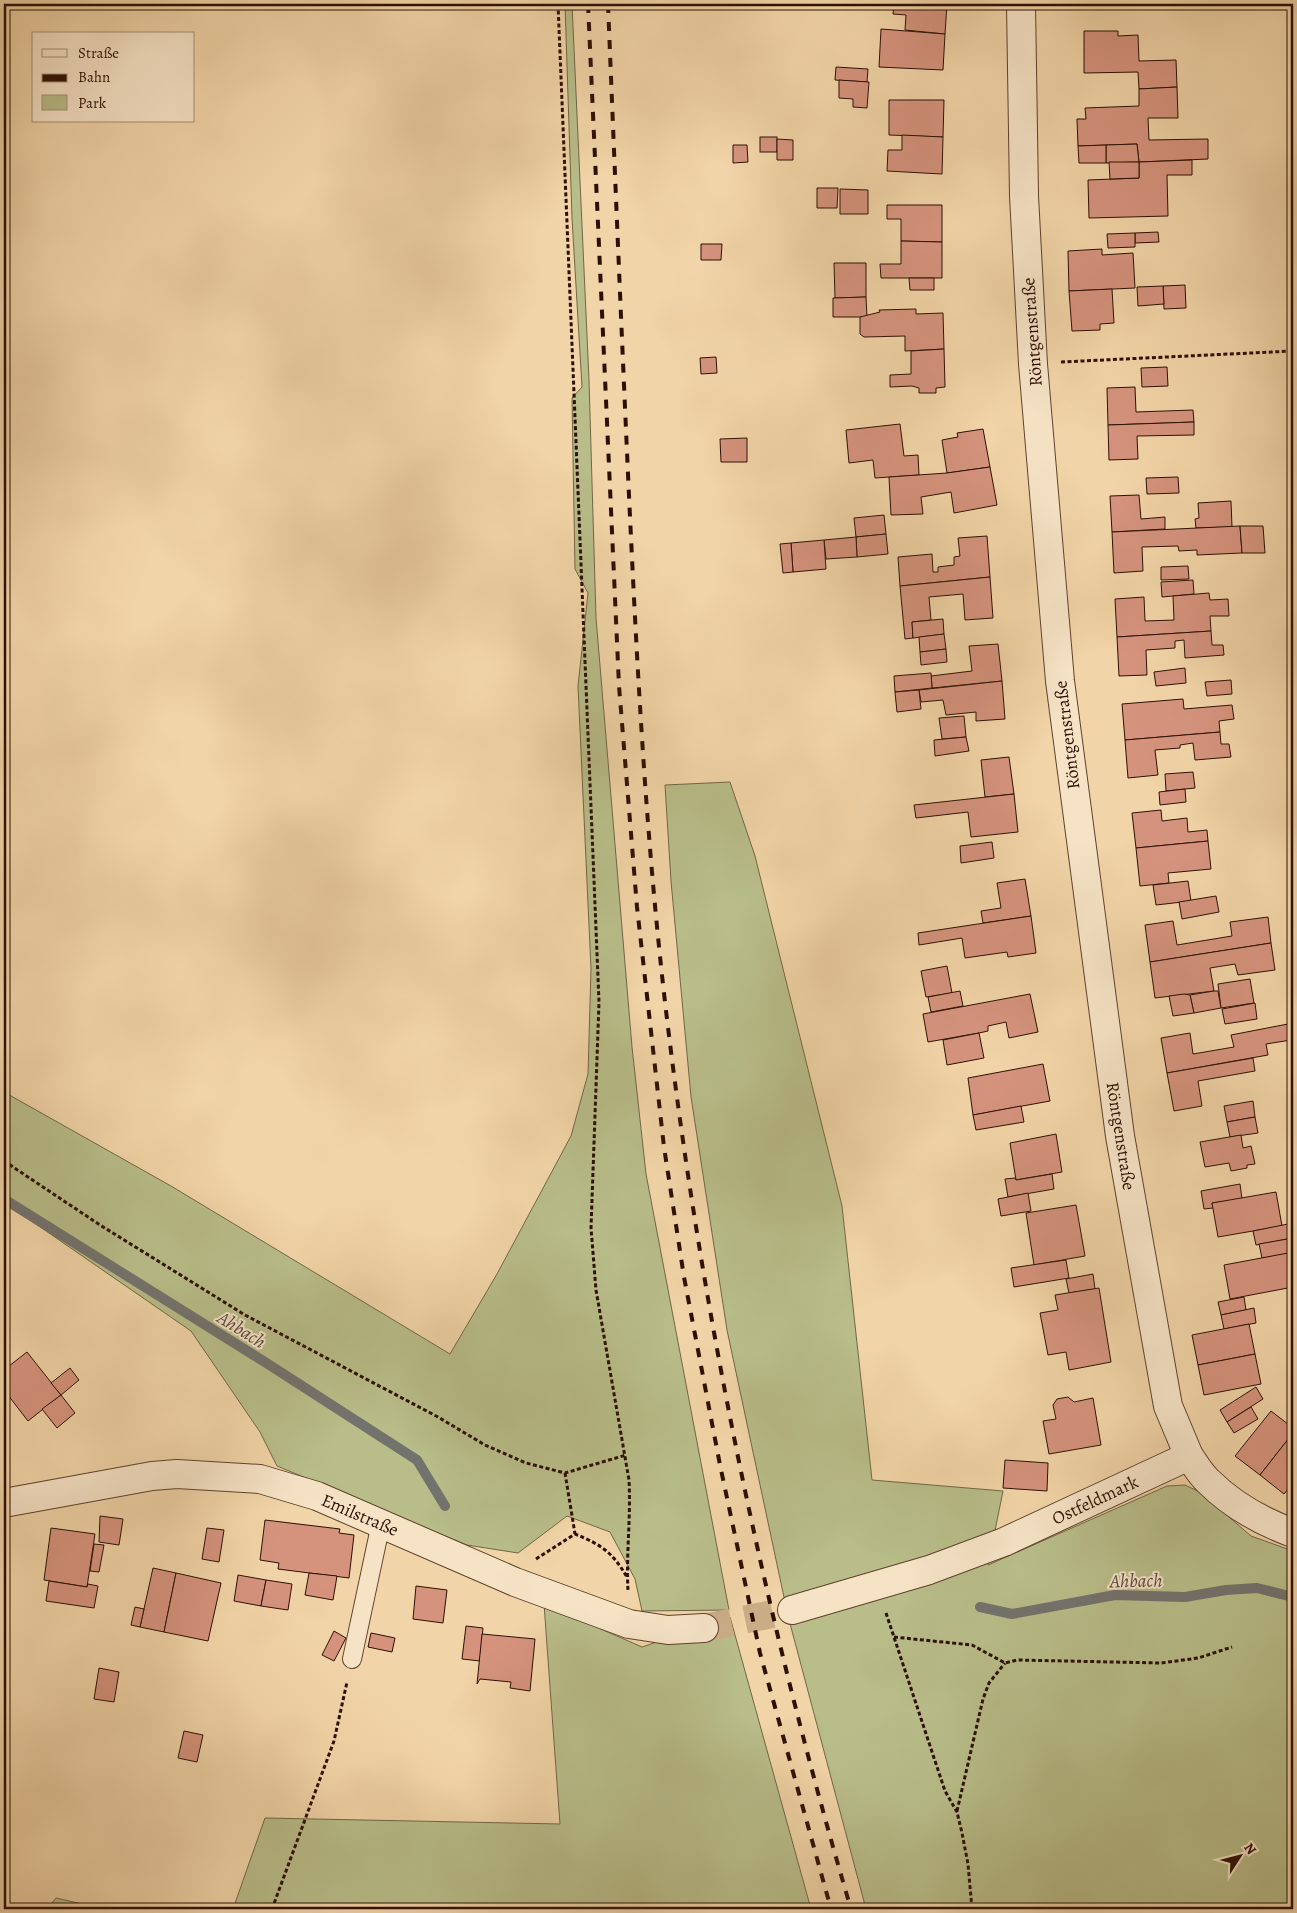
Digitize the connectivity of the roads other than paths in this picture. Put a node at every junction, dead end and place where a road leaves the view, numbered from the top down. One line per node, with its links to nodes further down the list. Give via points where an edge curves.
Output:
1 (1021, 4): 2 (street, Röntgenstraße, via 1024,196 1033,364 1060,681 1120,1136 1168,1406)
2 (1189, 1456): 5 (street, via 1207,1480 1232,1499 1268,1524); 6 (street, Ostfeldmark, via 1004,1542 929,1570)
3 (4, 1503): 4 (street, Emilstraße, via 177,1474 260,1479 317,1496)
4 (381, 1523): 7 (street, Emilstraße, via 516,1582 629,1624 668,1630); 8 (lane)
5 (1293, 1533)
6 (792, 1610)
7 (704, 1628)
8 (352, 1660)

